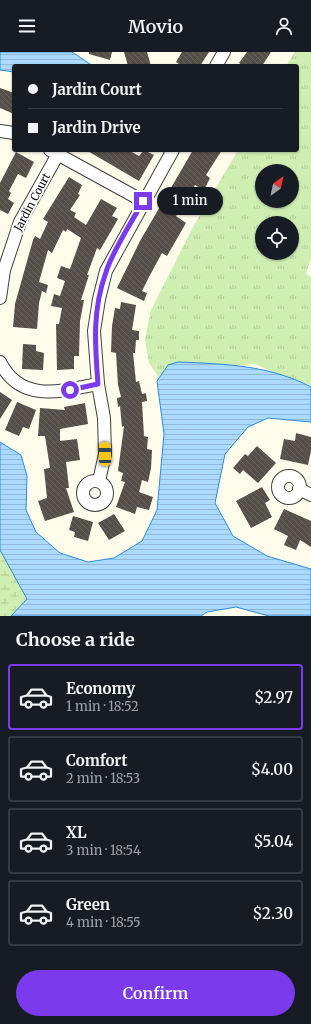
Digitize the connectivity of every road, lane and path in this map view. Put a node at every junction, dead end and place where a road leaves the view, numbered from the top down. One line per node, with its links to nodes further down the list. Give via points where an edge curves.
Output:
1 (224, 52): 2 (street)
2 (217, 64)
3 (0, 131): 4 (street)
4 (12, 132)
5 (54, 152): 7 (street); 8 (street, Jardin Court, via 20,222 4,270)
6 (171, 152): 7 (street)
7 (143, 201): 10 (street, via 106,271 102,285 94,331)
8 (0, 298)
9 (0, 362): 10 (street, via 11,378 23,387 39,392 55,392)
10 (98, 384): 11 (street, via 104,418 105,454)
11 (99, 482)
12 (299, 489): 13 (street)
13 (311, 495)

